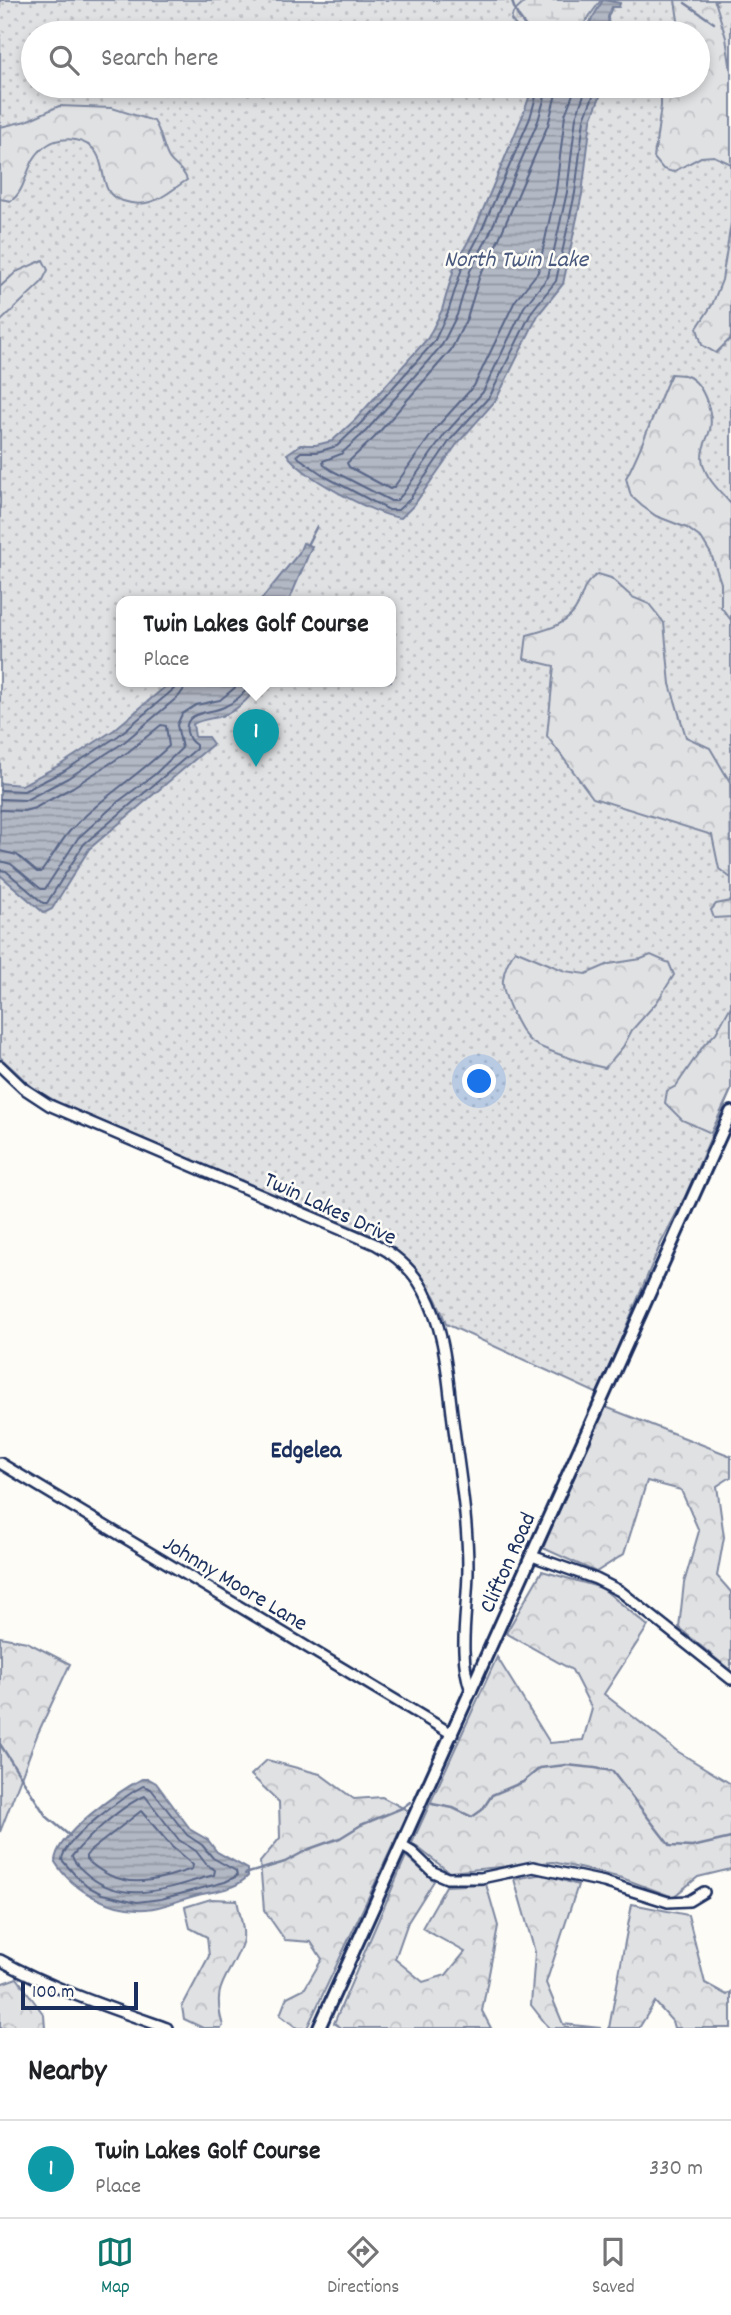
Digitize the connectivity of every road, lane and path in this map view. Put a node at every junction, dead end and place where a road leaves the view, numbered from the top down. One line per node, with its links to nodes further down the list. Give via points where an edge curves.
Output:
1 (0, 1066): 6 (street, Twin Lakes Drive, via 49,1105 375,1244 415,1276 435,1314 444,1350 467,1532 465,1667)
2 (731, 1112): 4 (main road, Clifton Road)
3 (0, 1463): 7 (street, Johnny Moore Lane)
4 (532, 1556): 5 (street, via 620,1591); 6 (main road, Clifton Road)
5 (731, 1679)
6 (471, 1691): 7 (main road, Clifton Road)
7 (452, 1734): 8 (main road, Clifton Road)
8 (402, 1846): 9 (street, via 447,1878 481,1878 533,1867 668,1902 689,1901); 12 (main road, Clifton Road)
9 (704, 1892)
10 (0, 1960): 11 (street, via 88,2000)
11 (167, 2028)
12 (319, 2028)

